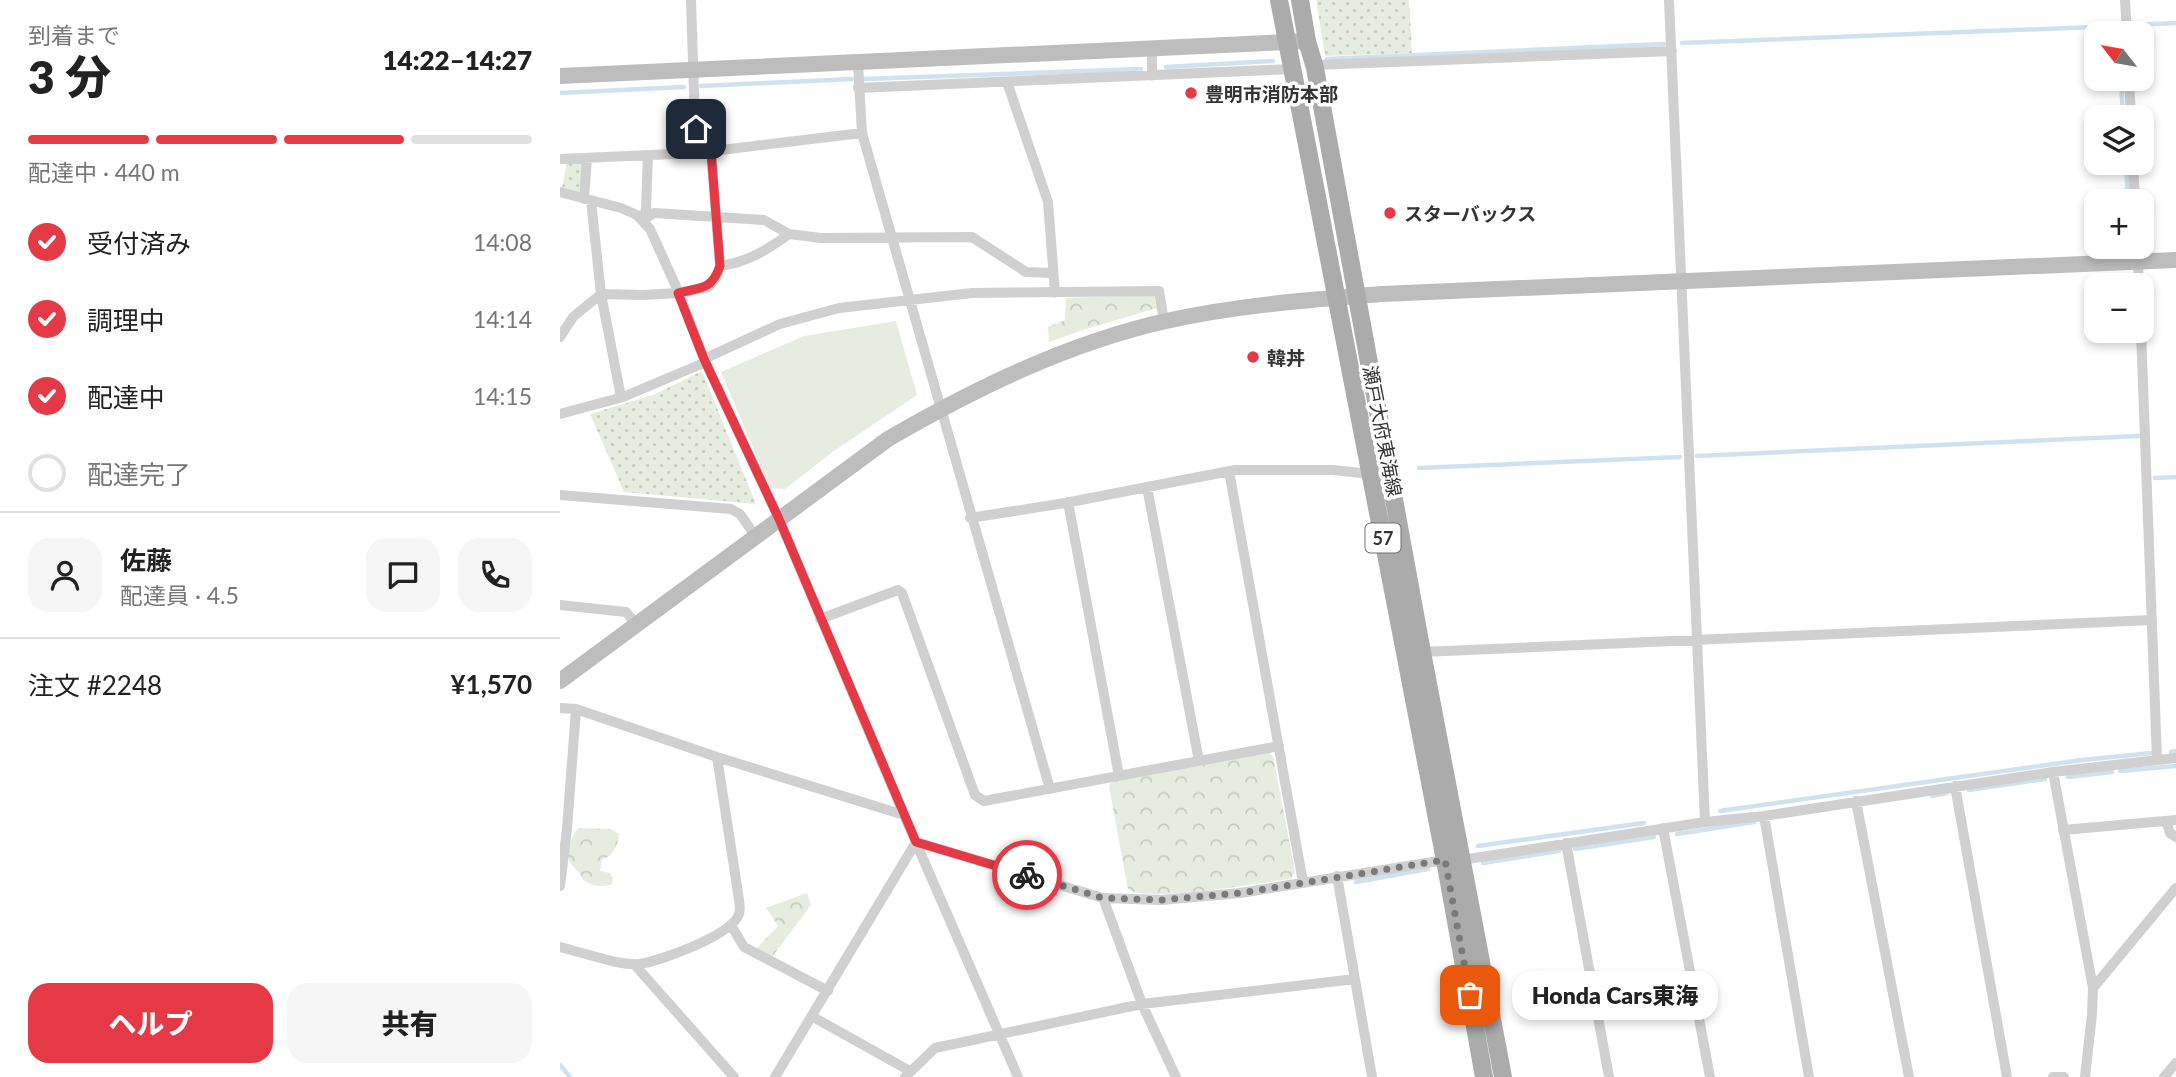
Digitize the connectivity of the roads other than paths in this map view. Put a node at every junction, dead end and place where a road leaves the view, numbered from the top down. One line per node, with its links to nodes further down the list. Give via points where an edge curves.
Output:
1 (691, 0): 14 (street)
2 (1279, 0): 8 (main road, 瀬戸大府東海線 / 57)
3 (1300, 0): 7 (main road, 瀬戸大府東海線 / 57)
4 (1670, 0): 10 (street)
5 (2125, 0): 6 (street)
6 (2126, 21)
7 (1307, 41): 8 (street); 12 (main road, 瀬戸大府東海線 / 57)
8 (1287, 43): 9 (street); 13 (main road, 瀬戸大府東海線 / 57)
9 (1152, 50): 11 (street); 16 (street)
10 (1672, 51): 12 (street); 36 (street)
11 (858, 63): 14 (street); 18 (street)
12 (1315, 65): 40 (main road, 瀬戸大府東海線 / 57)
13 (1292, 69): 16 (street); 41 (main road, 瀬戸大府東海線 / 57)
14 (694, 71): 15 (street); 21 (street)
15 (560, 76)
16 (1152, 76): 17 (street)
17 (1007, 82): 18 (street); 35 (street, via 1048,202)
18 (858, 88): 19 (street)
19 (862, 134): 20 (street); 30 (street)
20 (711, 151): 21 (street); 27 (street)
21 (696, 153): 22 (street)
22 (648, 155): 23 (street); 28 (street)
23 (587, 158): 24 (street); 26 (street)
24 (560, 159)
25 (560, 192): 26 (street)
26 (587, 200): 28 (street, via 621,208); 37 (street)
27 (718, 217): 28 (street, via 654,213); 29 (street, via 764,220); 34 (street)
28 (643, 220): 38 (street)
29 (789, 234): 30 (street); 34 (street, via 762,254)
30 (892, 237): 35 (street, via 972,237 1026,272); 42 (street)
31 (2084, 257): 36 (street)
32 (2154, 257): 33 (street)
33 (2176, 260)
34 (720, 266): 38 (street, via 708,287)
35 (1053, 273): 39 (street)
36 (1683, 282): 40 (street); 62 (street)
37 (601, 293): 38 (street); 44 (street, via 573,317); 47 (street)
38 (678, 293): 46 (street)
39 (1055, 293): 42 (street, via 972,293); 43 (street, via 1158,291)
40 (1358, 296): 41 (street); 63 (main road, 瀬戸大府東海線 / 57)
41 (1337, 299): 43 (street, via 1269,304); 51 (main road, 瀬戸大府東海線 / 57)
42 (909, 301): 46 (street, via 839,308 779,324); 48 (street)
43 (1164, 321): 48 (street, via 1021,370)
44 (560, 337)
45 (2141, 343): 60 (street)
46 (705, 361): 47 (street); 56 (street)
47 (621, 397): 49 (street)
48 (941, 409): 55 (street); 56 (street, via 888,439)
49 (560, 414)
50 (1229, 471): 51 (street); 52 (street); 67 (street)
51 (1370, 474): 86 (main road, 瀬戸大府東海線 / 57)
52 (1147, 487): 54 (street); 71 (street)
53 (560, 495): 57 (street, via 731,509)
54 (1068, 502): 55 (street); 73 (street)
55 (970, 518): 75 (street)
56 (779, 519): 57 (street); 59 (street)
57 (756, 537): 61 (street)
58 (560, 605): 61 (street, via 626,612)
59 (820, 619): 75 (street, via 898,590 975,795 984,801); 77 (street)
60 (2152, 620): 62 (street); 70 (street)
61 (636, 624): 64 (street)
62 (1696, 639): 63 (street); 80 (street)
63 (1422, 652): 86 (main road, 瀬戸大府東海線 / 57)
64 (560, 681)
65 (560, 708): 66 (street)
66 (576, 709): 68 (street); 89 (street)
67 (1279, 746): 71 (street); 88 (street)
68 (717, 757): 77 (street); 92 (street, via 740,913)
69 (2176, 758): 70 (street)
70 (2157, 760): 72 (street)
71 (1199, 761): 73 (street)
72 (2053, 772): 74 (street); 82 (street)
73 (1119, 776): 75 (street)
74 (1955, 786): 76 (street); 114 (street)
75 (1049, 789)
76 (1856, 801): 78 (street); 113 (street)
77 (904, 815): 84 (street)
78 (1763, 816): 80 (street); 112 (street)
79 (2171, 821): 82 (street); 83 (street, via 2170,833)
80 (1705, 822): 81 (street)
81 (1663, 828): 85 (street); 111 (street)
82 (2063, 830): 96 (street)
83 (2176, 837)
84 (916, 842): 91 (street); 97 (street); 100 (street)
85 (1566, 843): 86 (street); 110 (street)
86 (1453, 860): 87 (street); 108 (main road, 瀬戸大府東海線 / 57); 109 (main road, 瀬戸大府東海線 / 57)
87 (1337, 876): 88 (street); 95 (street)
88 (1303, 882): 91 (street, via 1161,900)
89 (560, 886)
90 (2176, 888): 96 (street)
91 (1103, 898): 98 (street)
92 (731, 925): 94 (street, via 692,948); 97 (street, via 744,947)
93 (560, 947): 94 (street)
94 (634, 964): 103 (street)
95 (1355, 979): 98 (street); 107 (street)
96 (2093, 988): 117 (street)
97 (828, 991): 99 (street)
98 (1142, 1003): 100 (street); 106 (street)
99 (813, 1017): 102 (street); 104 (street)
100 (1000, 1035): 102 (street, via 935,1048); 105 (street)
101 (2176, 1063): 118 (street)
102 (907, 1074)
103 (734, 1077)
104 (775, 1077)
105 (1018, 1077)
106 (1176, 1077)
107 (1372, 1077)
108 (1484, 1077)
109 (1503, 1077)
110 (1609, 1077)
111 (1710, 1077)
112 (1809, 1077)
113 (1909, 1077)
114 (2007, 1077)
115 (2053, 1077): 116 (street)
116 (2064, 1077)
117 (2085, 1077)
118 (2164, 1077)

